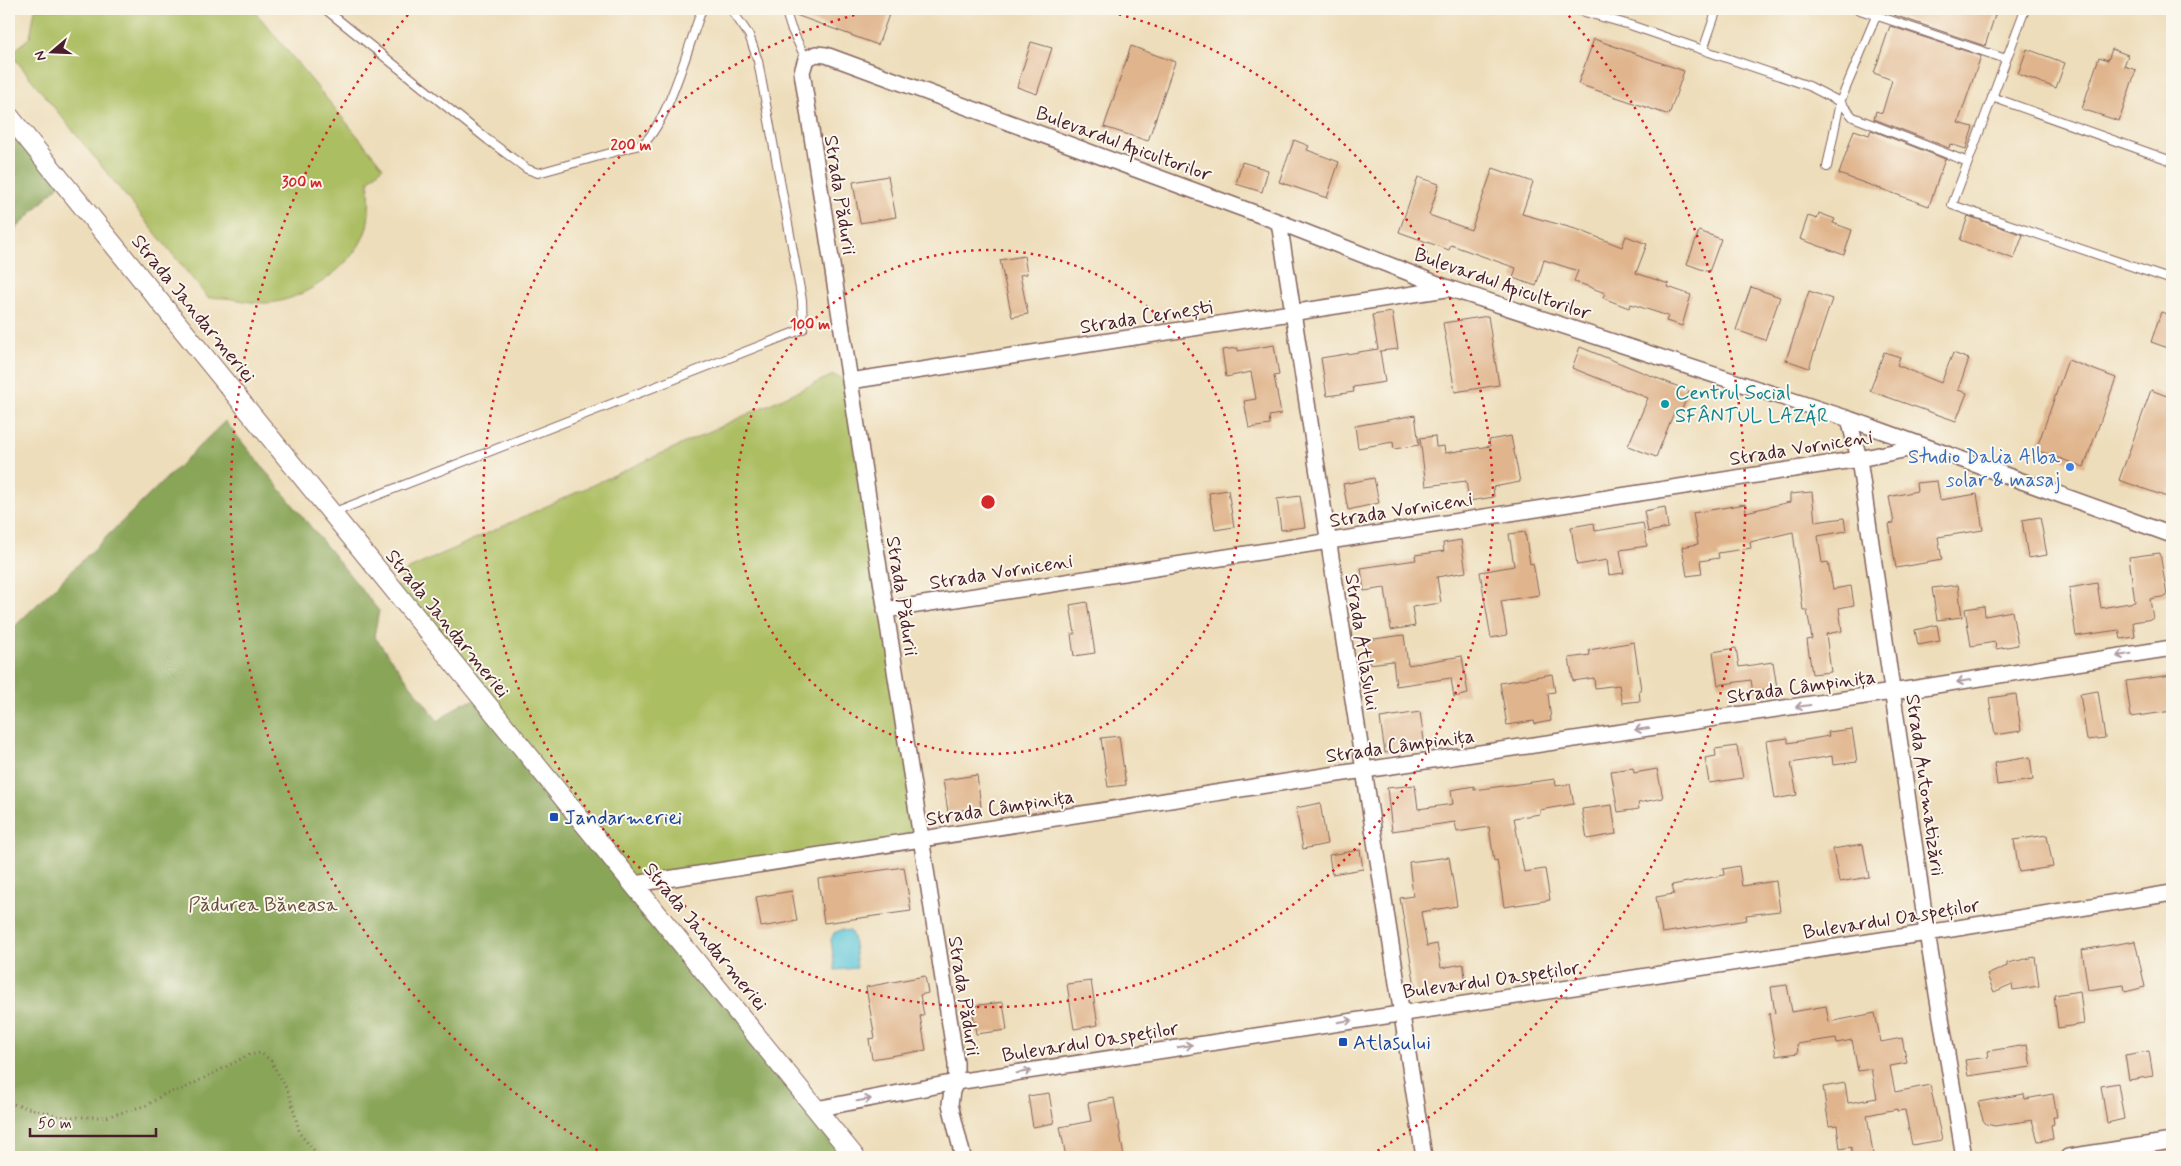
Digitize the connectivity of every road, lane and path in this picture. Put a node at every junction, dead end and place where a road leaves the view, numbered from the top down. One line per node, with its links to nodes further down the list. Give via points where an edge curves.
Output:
1 (325, 9): 2 (lane, via 488,140 527,169 538,173 643,144 654,134)
2 (702, 9)
3 (731, 9): 27 (lane, via 749,35 758,61 801,292 803,329)
4 (785, 9): 11 (lane, via 790,28)
5 (1574, 9): 10 (lane)
6 (1717, 9): 10 (lane)
7 (1857, 9): 8 (lane)
8 (1878, 12): 12 (lane); 14 (lane)
9 (2024, 12): 12 (lane)
10 (1703, 50): 14 (lane, via 1809,86)
11 (806, 59): 19 (street, Bulevardul Apicultorilor, via 816,54 826,55); 23 (street, Strada Pădurii, via 802,72)
12 (2006, 59): 13 (lane)
13 (1992, 97): 16 (lane); 17 (lane)
14 (1840, 102): 17 (lane, via 1853,117); 18 (lane)
15 (9, 116): 27 (street, Strada Jandarmeriei)
16 (2172, 161)
17 (1968, 162): 20 (lane, via 1952,205)
18 (1827, 167)
19 (1279, 222): 21 (street, Bulevardul Apicultorilor); 22 (street, Strada Atlasului)
20 (2172, 280)
21 (1448, 288): 22 (street, Strada Cernești); 24 (street, Bulevardul Apicultorilor)
22 (1293, 313): 23 (street, Strada Cernești); 29 (street, Strada Atlasului)
23 (850, 381): 30 (street, Strada Pădurii)
24 (1849, 419): 25 (street, Bulevardul Apicultorilor); 26 (street, Strada Automatizării)
25 (1923, 446): 26 (street, Strada Vorniceni); 28 (street, Bulevardul Apicultorilor)
26 (1859, 459): 29 (street, Strada Vorniceni); 32 (street, Strada Automatizării)
27 (330, 513): 35 (street, Strada Jandarmeriei)
28 (2172, 535)
29 (1327, 541): 30 (street, Strada Vorniceni); 33 (street, Strada Atlasului)
30 (884, 610): 34 (street, Strada Pădurii)
31 (2172, 648): 32 (street, Strada Câmpinița, one-way to 32)
32 (1892, 692): 33 (street, Strada Câmpinița, one-way to 33); 37 (street, Strada Automatizării)
33 (1363, 771): 34 (street, Strada Câmpinița); 38 (street, Strada Atlasului)
34 (920, 840): 35 (street, Strada Câmpinița); 39 (street, Strada Pădurii, via 956,1063)
35 (635, 884): 41 (street, Strada Jandarmeriei)
36 (2172, 893): 37 (street, Bulevardul Oaspeților)
37 (1927, 933): 38 (street, Bulevardul Oaspeților); 47 (street, Strada Automatizării)
38 (1400, 1013): 39 (street, Bulevardul Oaspeților, one-way to 38); 46 (street, Strada Atlasului)
39 (956, 1082): 41 (street, Bulevardul Oaspeților, one-way to 39); 45 (street, Strada Pădurii, via 950,1104)
40 (9, 1103): 43 (path, via 64,1117 107,1117 147,1105 249,1055 261,1053 272,1061 289,1094 300,1134)
41 (816, 1109): 44 (street, Strada Jandarmeriei)
42 (2172, 1141): 48 (street)
43 (320, 1157)
44 (855, 1157)
45 (963, 1157)
46 (1424, 1157)
47 (1964, 1157)
48 (2068, 1157)

